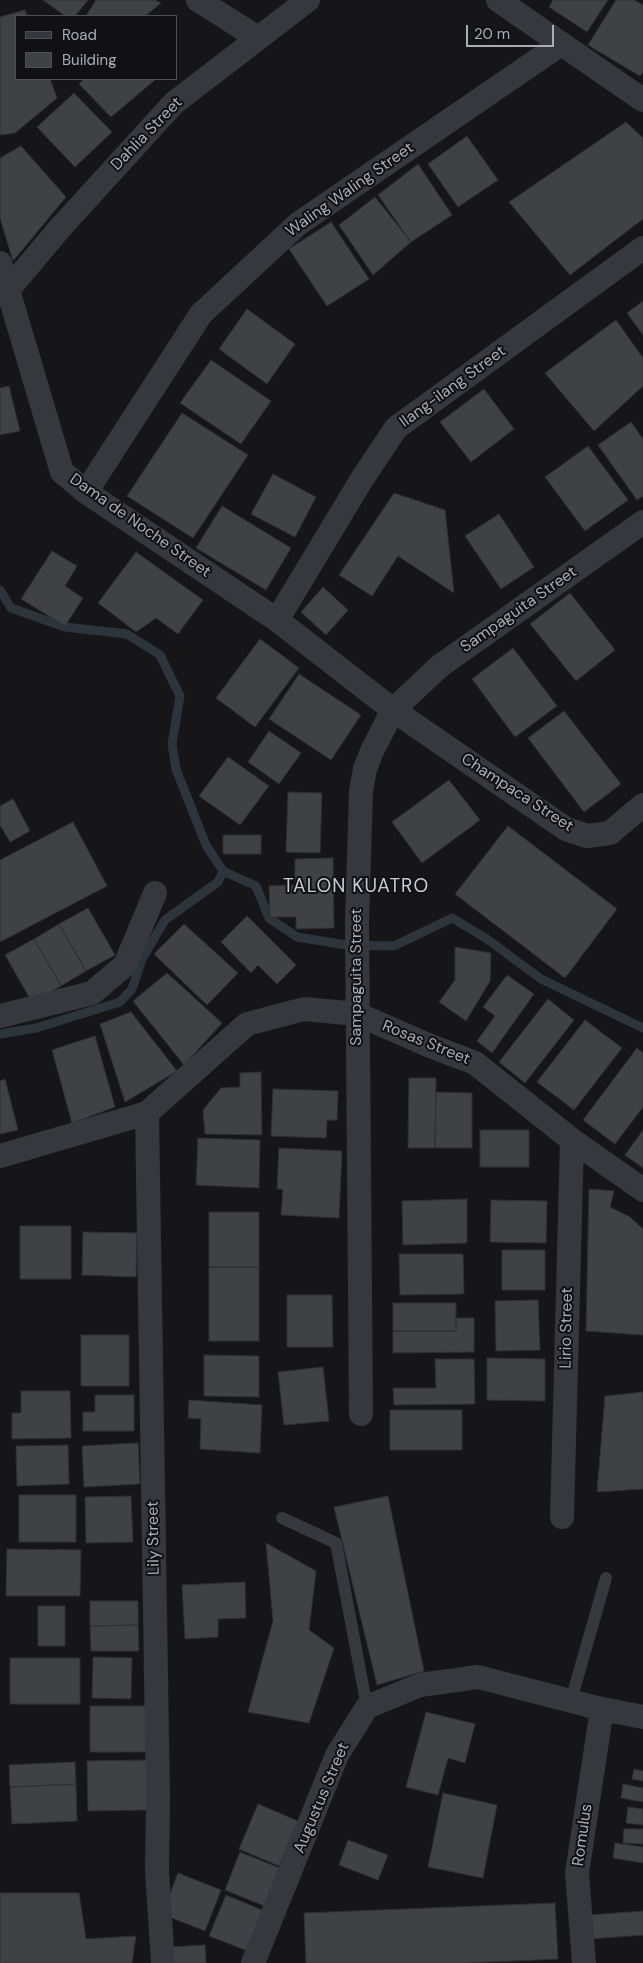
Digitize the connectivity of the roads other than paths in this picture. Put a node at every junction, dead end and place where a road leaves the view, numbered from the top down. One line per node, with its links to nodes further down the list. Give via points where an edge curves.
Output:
1 (198, 0): 4 (street)
2 (308, 0): 4 (street, Dahlia Street)
3 (498, 0): 5 (street)
4 (258, 38): 9 (street, Dahlia Street, via 174,103)
5 (562, 44): 6 (street); 10 (street, Waling Waling Street, via 298,224 201,314)
6 (643, 100)
7 (643, 248): 12 (street, Ilang-ilang Street, via 396,428)
8 (0, 263): 9 (street, Dama de Noche Street)
9 (8, 290): 10 (street, Dama de Noche Street, via 62,472)
10 (86, 492): 12 (street, Dama de Noche Street)
11 (643, 522): 13 (street, Sampaguita Street, via 440,666)
12 (277, 620): 13 (street, Dama de Noche Street)
13 (394, 710): 14 (street, Champaca Street, via 566,829 586,836 610,833); 16 (street, Sampaguita Street, via 372,751 361,791)
14 (643, 805)
15 (155, 893): 17 (street, via 125,965 92,993)
16 (356, 1014): 18 (street, Rosas Street, via 304,1010 247,1024); 19 (street, Rosas Street, via 475,1063); 22 (street, Sampaguita Street)
17 (0, 1016)
18 (147, 1113): 20 (street, Rosas Street); 30 (street, Lily Street, via 157,1871)
19 (572, 1140): 21 (street, Rosas Street); 23 (street, Lirio Street)
20 (0, 1156)
21 (643, 1190)
22 (361, 1414)
23 (562, 1517)
24 (282, 1518): 27 (lane, via 336,1543)
25 (606, 1578): 26 (lane)
26 (571, 1700): 27 (street, via 478,1677 420,1685); 28 (street)
27 (367, 1707): 31 (street, Augustus Street, via 337,1755)
28 (602, 1709): 29 (street); 32 (street, Romulus, via 577,1873)
29 (643, 1717)
30 (163, 1963)
31 (253, 1963)
32 (584, 1963)

